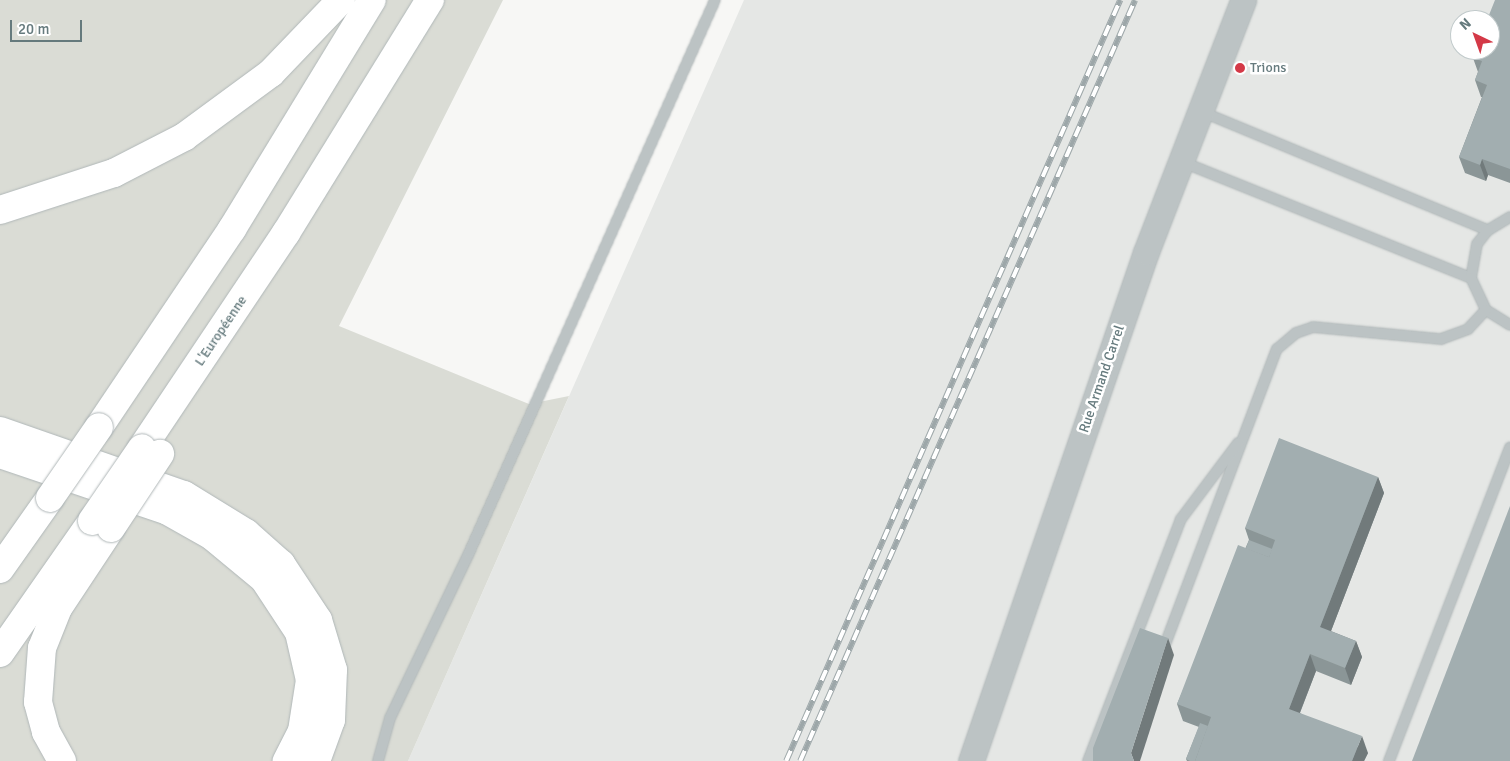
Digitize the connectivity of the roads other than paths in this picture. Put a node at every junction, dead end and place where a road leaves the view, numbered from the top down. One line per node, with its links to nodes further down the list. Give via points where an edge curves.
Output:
1 (341, 0): 8 (highway, via 271,73 184,137 114,173)
2 (372, 0): 19 (highway, bridge, via 232,229)
3 (430, 0): 18 (highway, L'Européenne, bridge, via 151,451)
4 (715, 0): 25 (lane, via 472,544 390,718)
5 (1243, 0): 6 (street, Rue Armand Carrel)
6 (1198, 110): 7 (street, Rue Armand Carrel); 10 (lane)
7 (1179, 160): 11 (lane); 26 (street, Rue Armand Carrel)
8 (0, 210)
9 (1510, 217): 10 (lane)
10 (1488, 230): 11 (lane, via 1474,252)
11 (1471, 278): 12 (lane)
12 (1486, 310): 13 (lane); 15 (lane, via 1468,329 1441,339 1313,327 1296,333 1277,349)
13 (1510, 325)
14 (0, 431): 24 (highway, via 184,495 246,533 281,564 318,620 333,670 331,720)
15 (1245, 434): 20 (lane); 27 (lane, via 1181,519)
16 (1510, 448): 28 (lane)
17 (0, 454): 23 (highway, via 168,511 212,536 264,579 299,632 310,672 307,715)
18 (101, 525): 21 (highway, L'Européenne); 22 (highway, via 58,608 42,648 38,702 46,732)
19 (0, 569)
20 (1163, 650)
21 (0, 653)
22 (62, 761)
23 (287, 761)
24 (316, 761)
25 (378, 761)
26 (971, 761)
27 (1088, 761)
28 (1389, 761)

